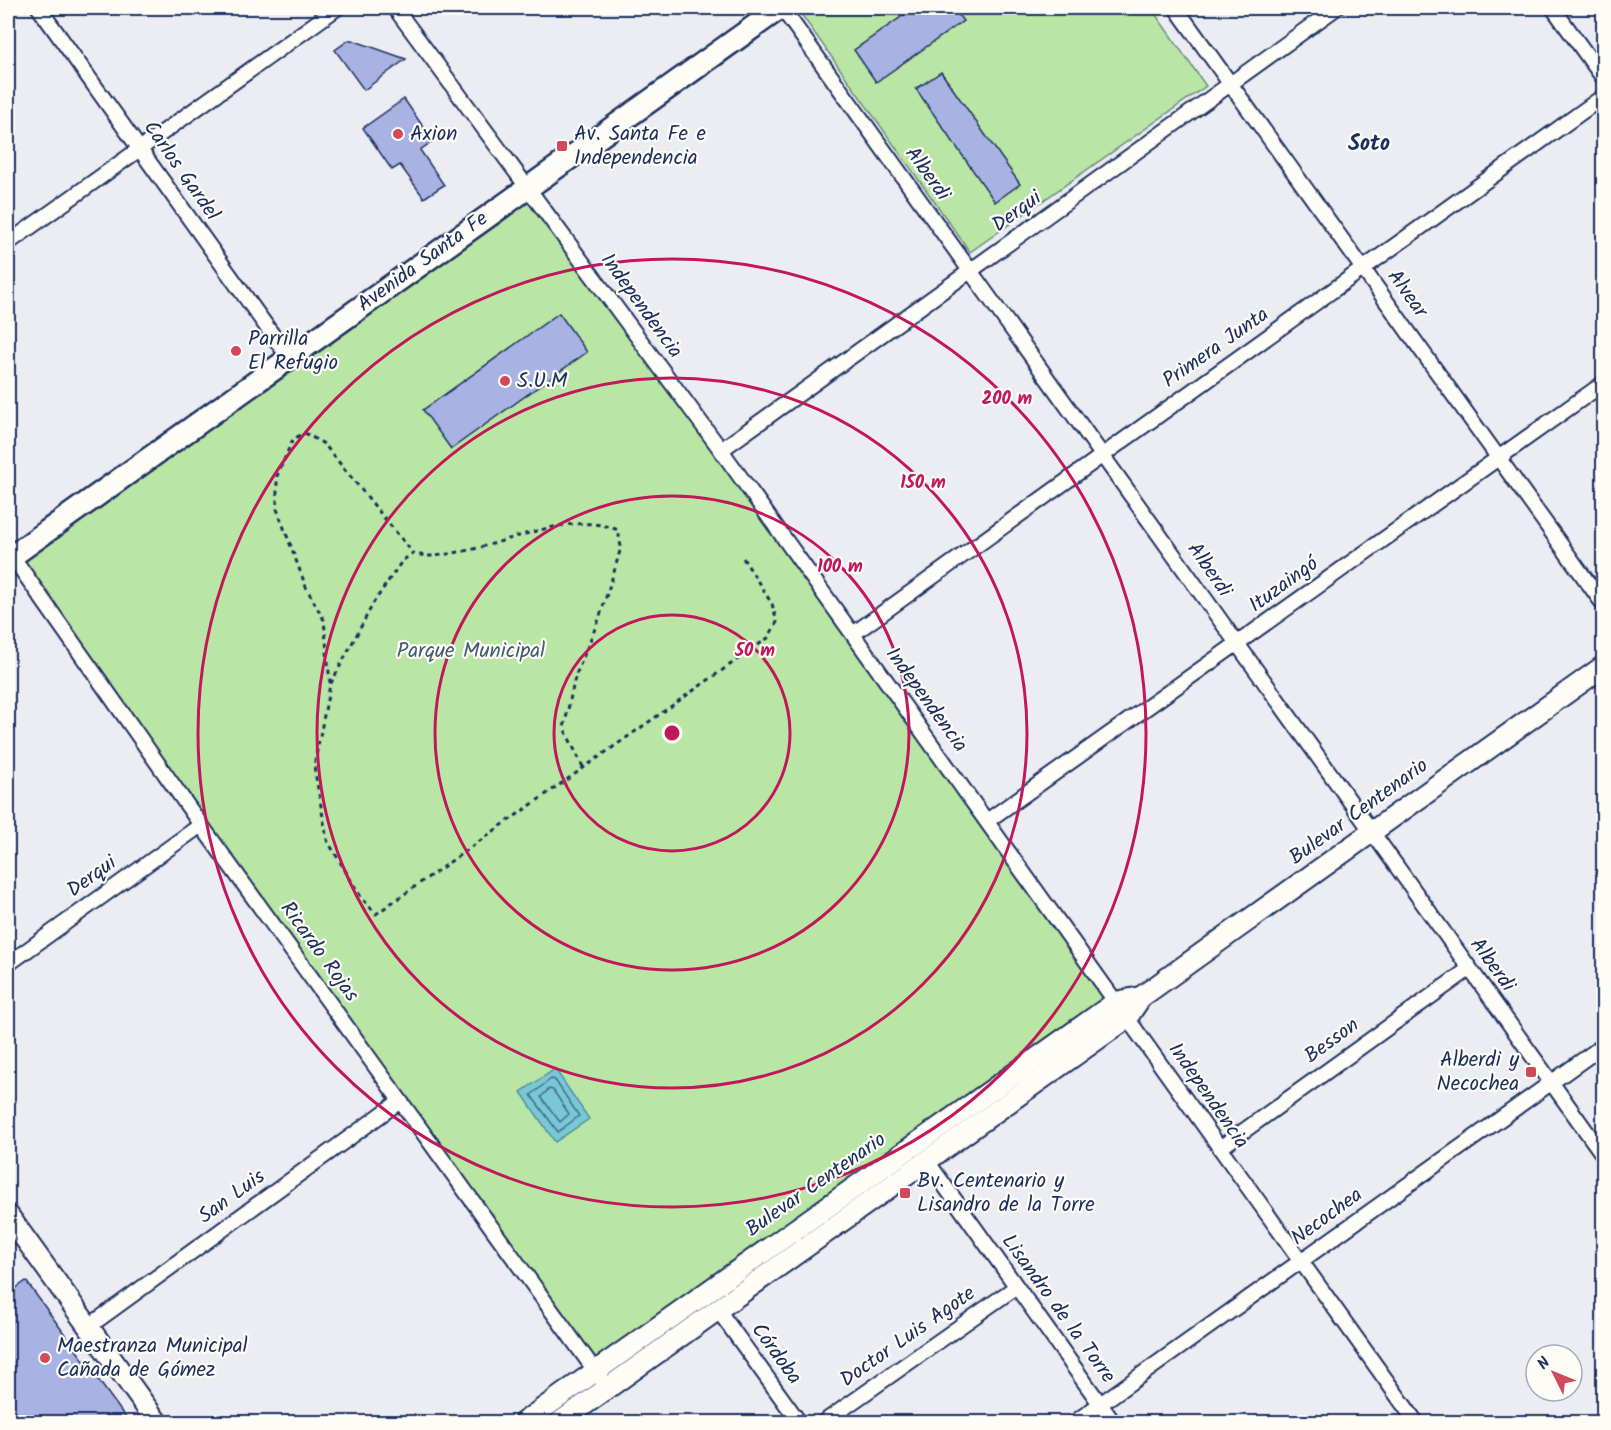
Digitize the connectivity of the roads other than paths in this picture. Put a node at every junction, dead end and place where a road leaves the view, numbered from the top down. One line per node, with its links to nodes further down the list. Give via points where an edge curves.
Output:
1 (39, 8): 11 (street, Carlos Gardel)
2 (337, 8): 11 (street)
3 (395, 8): 12 (street, Independencia)
4 (781, 8): 12 (main road, Avenida Santa Fe); 15 (street, Alberdi)
5 (1176, 8): 9 (street, Alvear)
6 (1336, 8): 9 (street, Derqui)
7 (1553, 8): 8 (street)
8 (1604, 79)
9 (1231, 84): 14 (street, Alvear); 15 (street, Derqui)
10 (1604, 96): 14 (street, Primera Junta)
11 (140, 149): 13 (street); 16 (street, Carlos Gardel)
12 (528, 188): 16 (main road, Avenida Santa Fe); 18 (street, Independencia)
13 (8, 243)
14 (1364, 270): 19 (street, Primera Junta); 20 (street, Alvear)
15 (970, 271): 18 (street, Derqui); 19 (street, Alberdi)
16 (289, 358): 21 (main road, Avenida Santa Fe)
17 (1604, 383): 20 (street, Ituzaingó)
18 (721, 450): 23 (street, Independencia)
19 (1102, 455): 23 (street, Primera Junta); 24 (street, Alberdi)
20 (1498, 458): 22 (street, Alvear); 24 (street, Ituzaingó)
21 (10, 557): 27 (street, Ricardo Rojas)
22 (1604, 605)
23 (853, 634): 26 (street, Independencia)
24 (1237, 645): 26 (street, Ituzaingó); 28 (street, Alberdi)
25 (1604, 666): 28 (main road, Bulevar Centenario)
26 (987, 822): 31 (street, Independencia)
27 (201, 825): 29 (street, Derqui); 34 (street, Ricardo Rojas)
28 (1370, 833): 30 (street, Alberdi); 31 (main road, Bulevar Centenario)
29 (8, 964)
30 (1468, 969): 33 (street, Alberdi); 35 (street, Besson)
31 (1122, 1010): 35 (street, Independencia); 37 (main road, Bulevar Centenario); 43 (main road, Bulevar Centenario)
32 (1604, 1045): 33 (street, Necochea)
33 (1550, 1081): 36 (street, Alberdi); 39 (street, Necochea)
34 (400, 1101): 42 (street, San Luis); 43 (street, Ricardo Rojas)
35 (1220, 1148): 39 (street, Independencia)
36 (1604, 1156)
37 (927, 1161): 40 (street, Lisandro de la Torre); 41 (main road, Bulevar Centenario)
38 (8, 1215): 42 (main road)
39 (1301, 1262): 45 (street, Necochea); 53 (street, Independencia)
40 (1016, 1287): 45 (street, Lisandro de la Torre); 50 (street, Doctor Luis Agote)
41 (718, 1310): 44 (main road, Bulevar Centenario); 49 (street, Córdoba)
42 (88, 1327): 46 (main road)
43 (596, 1370): 44 (street, Ricardo Rojas); 47 (main road, Bulevar Centenario)
44 (607, 1389): 48 (main road, Bulevar Centenario)
45 (1100, 1405): 51 (street, Necochea); 52 (street, Lisandro de la Torre)
46 (157, 1422)
47 (524, 1422)
48 (560, 1422)
49 (799, 1422)
50 (824, 1422)
51 (1075, 1422)
52 (1113, 1422)
53 (1416, 1422)

